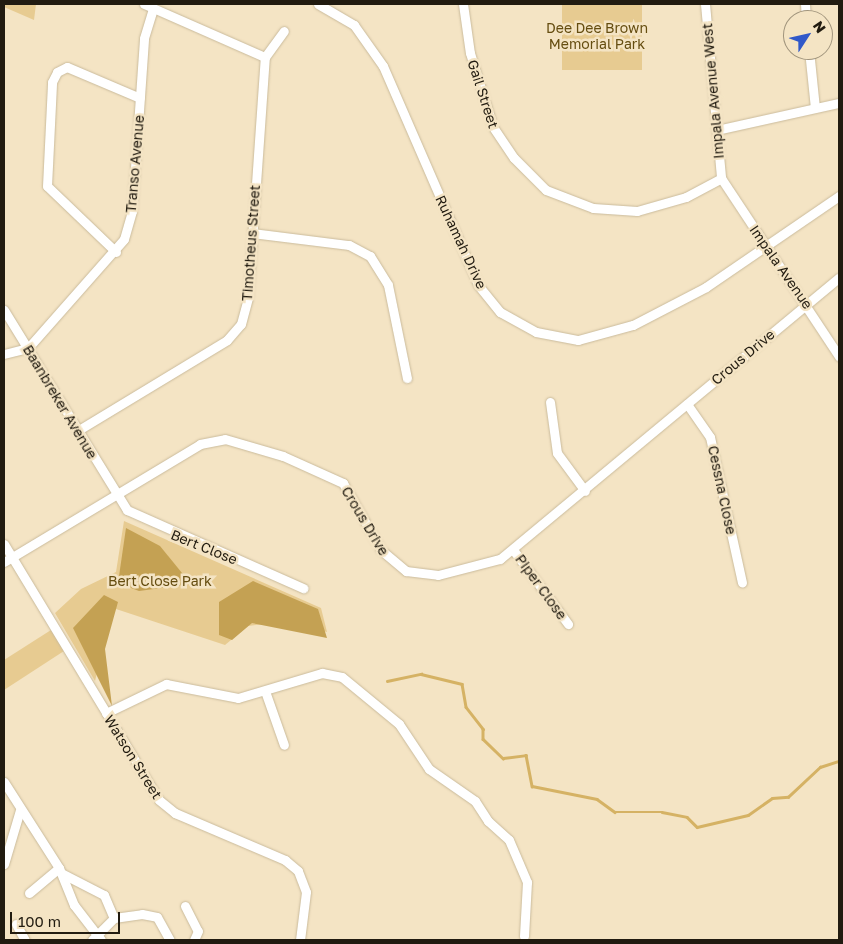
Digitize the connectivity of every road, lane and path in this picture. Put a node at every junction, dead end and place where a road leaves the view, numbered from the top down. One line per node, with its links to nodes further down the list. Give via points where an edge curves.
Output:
1 (144, 4): 5 (street)
2 (318, 4): 16 (street, Ruhamah Drive, via 354,25 373,49 478,285 514,321 560,338 605,335 668,308)
3 (463, 4): 13 (street, Gail Street, via 470,53 493,126 518,164 546,190 593,208 637,211 686,197)
4 (706, 4): 12 (street, Impala Avenue West)
5 (153, 8): 7 (street); 9 (street, Transo Avenue, via 144,38)
6 (284, 31): 7 (street)
7 (265, 57): 15 (street, Timotheus Street)
8 (810, 60): 11 (street)
9 (140, 98): 17 (street, Transo Avenue, via 132,211); 17 (street, via 67,67 57,72 52,82 47,186)
10 (839, 103): 11 (street)
11 (815, 108): 12 (street)
12 (717, 130): 13 (street, Impala Avenue West)
13 (721, 178): 16 (street, Impala Avenue)
14 (839, 196): 16 (street, Ruhamah Drive)
15 (252, 233): 24 (street, via 349,245 370,256 388,285); 27 (street, Timotheus Street, via 246,313 234,333)
16 (766, 248): 19 (street, Impala Avenue)
17 (116, 252): 21 (street, Transo Avenue)
18 (839, 278): 19 (street, Crous Drive)
19 (807, 304): 23 (street, Impala Avenue); 26 (street, Crous Drive)
20 (4, 310): 21 (street, Baanbreker Avenue)
21 (28, 348): 22 (street); 27 (street, Baanbreker Avenue)
22 (4, 354)
23 (839, 356)
24 (406, 378)
25 (550, 402): 28 (street, via 557,453)
26 (687, 404): 28 (street, Crous Drive); 33 (street, Cessna Close, via 708,433)
27 (77, 431): 29 (street, Baanbreker Avenue)
28 (585, 491): 31 (street, Crous Drive)
29 (116, 494): 31 (street, Crous Drive, via 200,444 234,440 343,482 381,550 406,572 438,575); 32 (street, Crous Drive); 34 (street, Bert Close, via 137,518)
30 (4, 544): 32 (street, Watson Street)
31 (514, 551): 35 (street, Piper Close)
32 (8, 560): 37 (street, Watson Street)
33 (742, 583)
34 (303, 588)
35 (568, 624)
36 (265, 691): 37 (street, via 222,697 166,684); 38 (street); 47 (street, via 312,675 333,674 399,724 430,771 475,801 513,846 529,894)
37 (106, 713): 52 (street, Watson Street, via 166,807 295,868 306,892)
38 (284, 745)
39 (4, 782): 40 (street)
40 (20, 810): 41 (street); 42 (street)
41 (4, 864)
42 (61, 871): 43 (street); 45 (street, via 104,895); 48 (street, via 70,898)
43 (29, 893)
44 (185, 906): 51 (street, via 198,931)
45 (114, 918): 48 (street); 50 (street, via 153,915)
46 (16, 924): 49 (street)
47 (524, 936)
48 (96, 938)
49 (25, 940)
50 (171, 940)
51 (194, 940)
52 (300, 940)

